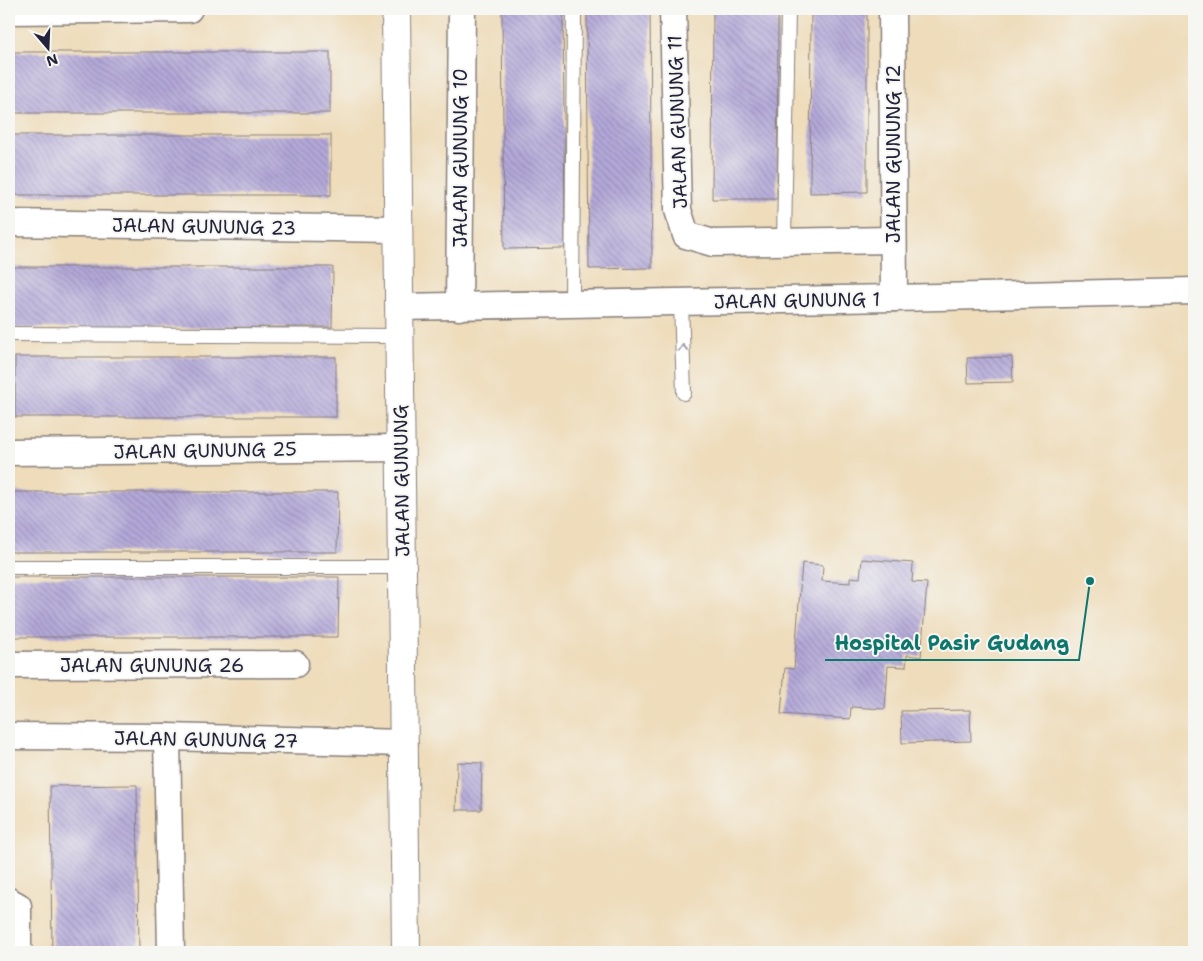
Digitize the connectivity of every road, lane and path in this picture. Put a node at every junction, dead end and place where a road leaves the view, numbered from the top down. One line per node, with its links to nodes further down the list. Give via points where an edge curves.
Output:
1 (189, 9): 8 (street)
2 (396, 9): 10 (street, JALAN GUNUNG)
3 (462, 9): 17 (street, JALAN GUNUNG 10)
4 (574, 9): 16 (lane)
5 (673, 9): 12 (street, JALAN GUNUNG 11, via 678,210 686,235 713,243)
6 (788, 9): 12 (lane)
7 (892, 9): 11 (street, JALAN GUNUNG 12)
8 (9, 11)
9 (9, 223): 10 (street, JALAN GUNUNG 23)
10 (398, 228): 18 (street, JALAN GUNUNG)
11 (893, 240): 12 (street); 14 (street, JALAN GUNUNG 12)
12 (784, 242)
13 (1194, 291): 14 (street, JALAN GUNUNG 1)
14 (894, 298): 15 (street, JALAN GUNUNG 1)
15 (681, 302): 16 (street, JALAN GUNUNG 1); 21 (lane, one-way to 15)
16 (572, 304): 17 (street, JALAN GUNUNG 1)
17 (459, 306): 18 (street, JALAN GUNUNG 1)
18 (399, 307): 20 (street, JALAN GUNUNG)
19 (9, 334): 20 (lane)
20 (399, 336): 22 (street, JALAN GUNUNG)
21 (684, 393)
22 (401, 448): 23 (street, JALAN GUNUNG 25); 25 (street, JALAN GUNUNG)
23 (9, 452)
24 (9, 567): 25 (lane)
25 (402, 567): 30 (street, JALAN GUNUNG)
26 (295, 664): 27 (street, JALAN GUNUNG 26)
27 (9, 665)
28 (9, 736): 29 (street, JALAN GUNUNG 27)
29 (167, 737): 30 (street, JALAN GUNUNG 27); 33 (street)
30 (404, 743): 34 (street, JALAN GUNUNG)
31 (9, 901): 32 (street, via 18,906)
32 (18, 952)
33 (171, 952)
34 (406, 952)

